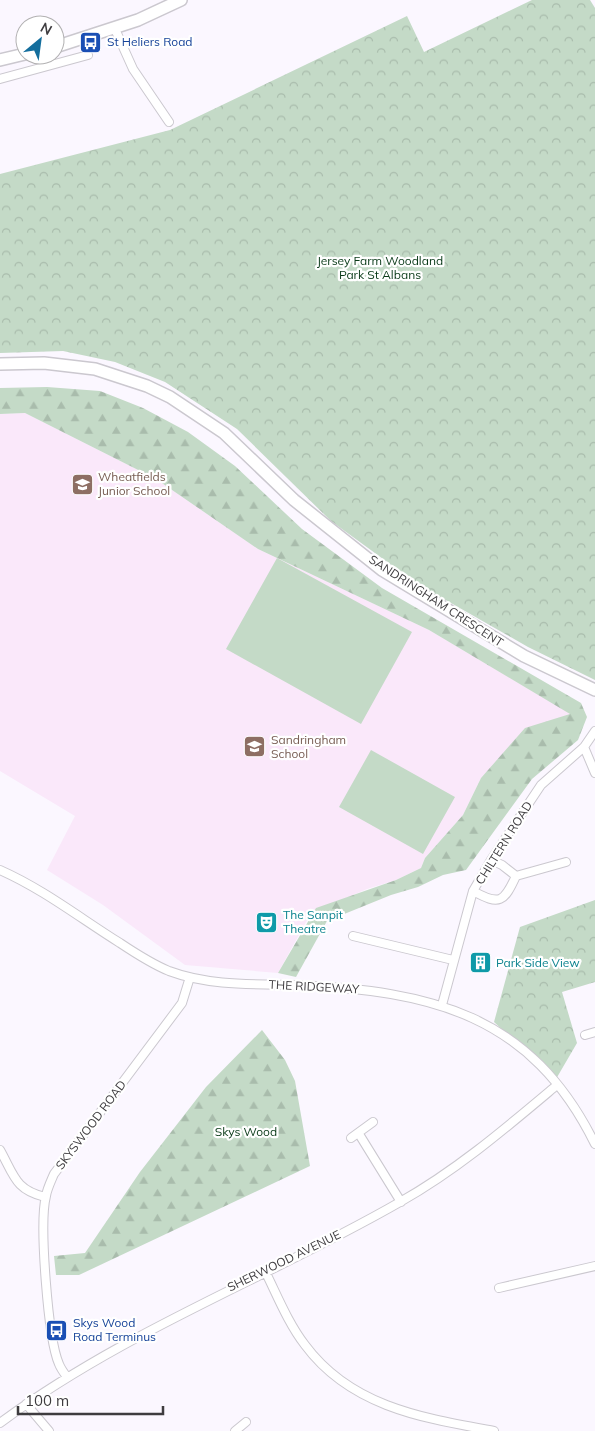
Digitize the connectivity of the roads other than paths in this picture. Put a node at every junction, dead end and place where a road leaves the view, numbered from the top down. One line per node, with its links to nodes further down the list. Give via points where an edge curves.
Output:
1 (181, 0): 2 (street)
2 (115, 29): 3 (street); 8 (street, via 133,69)
3 (65, 44)
4 (88, 55): 7 (street)
5 (15, 56): 6 (street)
6 (0, 60)
7 (0, 79)
8 (169, 122)
9 (0, 364): 10 (street, SANDRINGHAM CRESCENT, via 44,362 95,369 170,397 224,433 294,500 382,570 524,656)
10 (595, 690)
11 (595, 732): 12 (street, CHILTERN ROAD)
12 (584, 746): 13 (street); 14 (street, CHILTERN ROAD, via 541,784)
13 (595, 773)
14 (491, 860): 17 (street); 18 (street, CHILTERN ROAD)
15 (566, 862): 17 (street)
16 (0, 870): 21 (street, THE RIDGEWAY, via 49,896 141,956 169,971)
17 (516, 876): 18 (street, via 508,895 502,899)
18 (473, 892): 20 (street, CHILTERN ROAD)
19 (353, 936): 20 (street)
20 (453, 960): 22 (street, CHILTERN ROAD)
21 (190, 977): 22 (street, THE RIDGEWAY, via 243,984 383,991); 29 (street, SKYSWOOD ROAD, via 182,1003 54,1174)
22 (442, 1005): 25 (street, THE RIDGEWAY, via 497,1030 531,1057)
23 (595, 1032): 24 (street)
24 (586, 1035)
25 (557, 1085): 27 (street, THE RIDGEWAY, via 571,1101); 30 (street, SHERWOOD AVENUE, via 472,1154)
26 (373, 1122): 30 (street, via 355,1136)
27 (595, 1144)
28 (0, 1150): 29 (street, via 21,1187)
29 (45, 1197): 36 (street, SKYSWOOD ROAD, via 46,1281 54,1346 59,1365)
30 (401, 1202): 32 (street, SHERWOOD AVENUE)
31 (595, 1266): 33 (street)
32 (265, 1271): 36 (street, SHERWOOD AVENUE); 42 (street, via 304,1344 330,1374 375,1401 404,1411)
33 (513, 1284): 34 (street); 35 (street)
34 (499, 1288)
35 (515, 1294)
36 (67, 1377): 37 (street, SHERWOOD AVENUE)
37 (26, 1404): 39 (street, SHERWOOD AVENUE); 40 (street)
38 (246, 1422): 41 (street)
39 (0, 1423)
40 (49, 1431)
41 (235, 1431)
42 (494, 1431)

